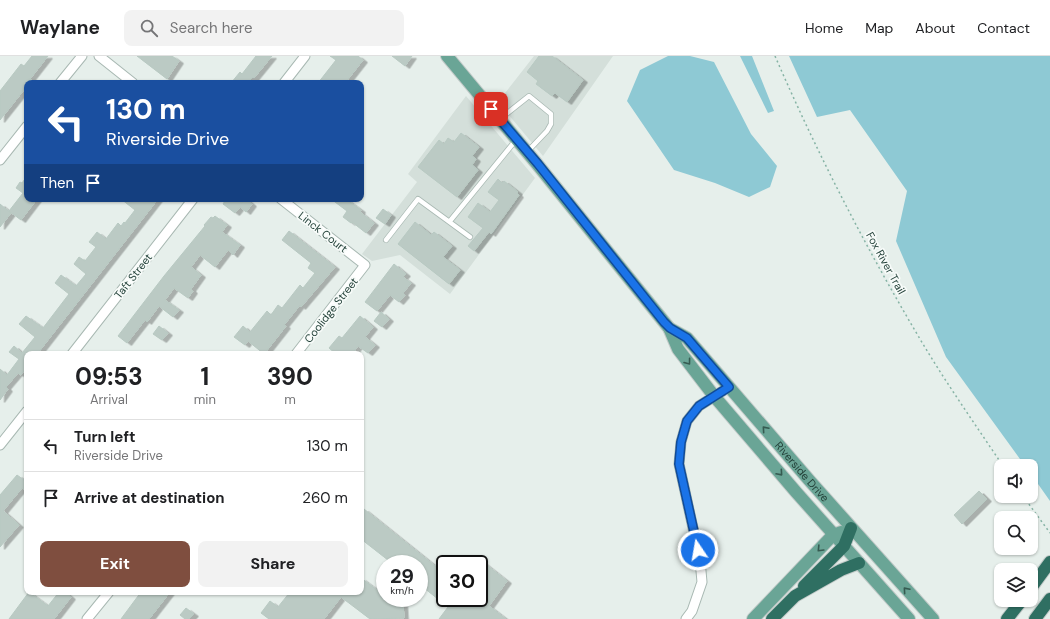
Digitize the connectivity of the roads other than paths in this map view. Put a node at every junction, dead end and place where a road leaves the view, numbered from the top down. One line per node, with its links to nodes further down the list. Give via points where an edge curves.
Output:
1 (82, 56): 5 (street)
2 (99, 56): 6 (street)
3 (306, 56): 7 (street)
4 (447, 56): 8 (main road, Riverside Drive)
5 (62, 80)
6 (129, 80)
7 (286, 80)
8 (500, 119): 10 (main road, Riverside Drive); 11 (lane, via 529,96 551,114 551,124)
9 (24, 130): 12 (street)
10 (517, 139): 11 (main road, Riverside Drive); 15 (lane)
11 (527, 151): 19 (main road, Riverside Drive)
12 (0, 160)
13 (192, 202): 20 (street, Taft Street)
14 (285, 202): 18 (street, Linck Court)
15 (450, 221): 16 (lane); 17 (lane, via 418,199)
16 (470, 237)
17 (386, 240)
18 (365, 265): 21 (street, Coolidge Street)
19 (670, 328): 22 (main road, Riverside Drive, via 687,338); 23 (main road, Riverside Drive, one-way to 23, via 678,349)
20 (74, 351)
21 (298, 351)
22 (729, 387): 23 (street); 26 (main road, Riverside Drive, one-way to 22)
23 (714, 396): 27 (main road, Riverside Drive, one-way to 27); 37 (street, via 699,406 687,421 681,442 679,464 700,560 702,582 692,611)
24 (24, 415): 25 (street)
25 (0, 445)
26 (851, 528): 27 (main road); 28 (highway); 41 (main road, Riverside Drive, one-way to 26)
27 (833, 535): 28 (main road, Riverside Drive); 38 (main road, one-way to 38)
28 (844, 546): 30 (main road, Riverside Drive); 33 (highway)
29 (1050, 562): 31 (highway)
30 (859, 563): 33 (highway, via 841,570); 40 (main road, Riverside Drive)
31 (1038, 578)
32 (107, 595): 36 (street)
33 (795, 596): 39 (highway)
34 (1050, 599): 43 (highway)
35 (1016, 607): 42 (highway)
36 (87, 619)
37 (686, 619)
38 (753, 619)
39 (772, 619)
40 (909, 619)
41 (933, 619)
42 (1007, 619)
43 (1035, 619)

